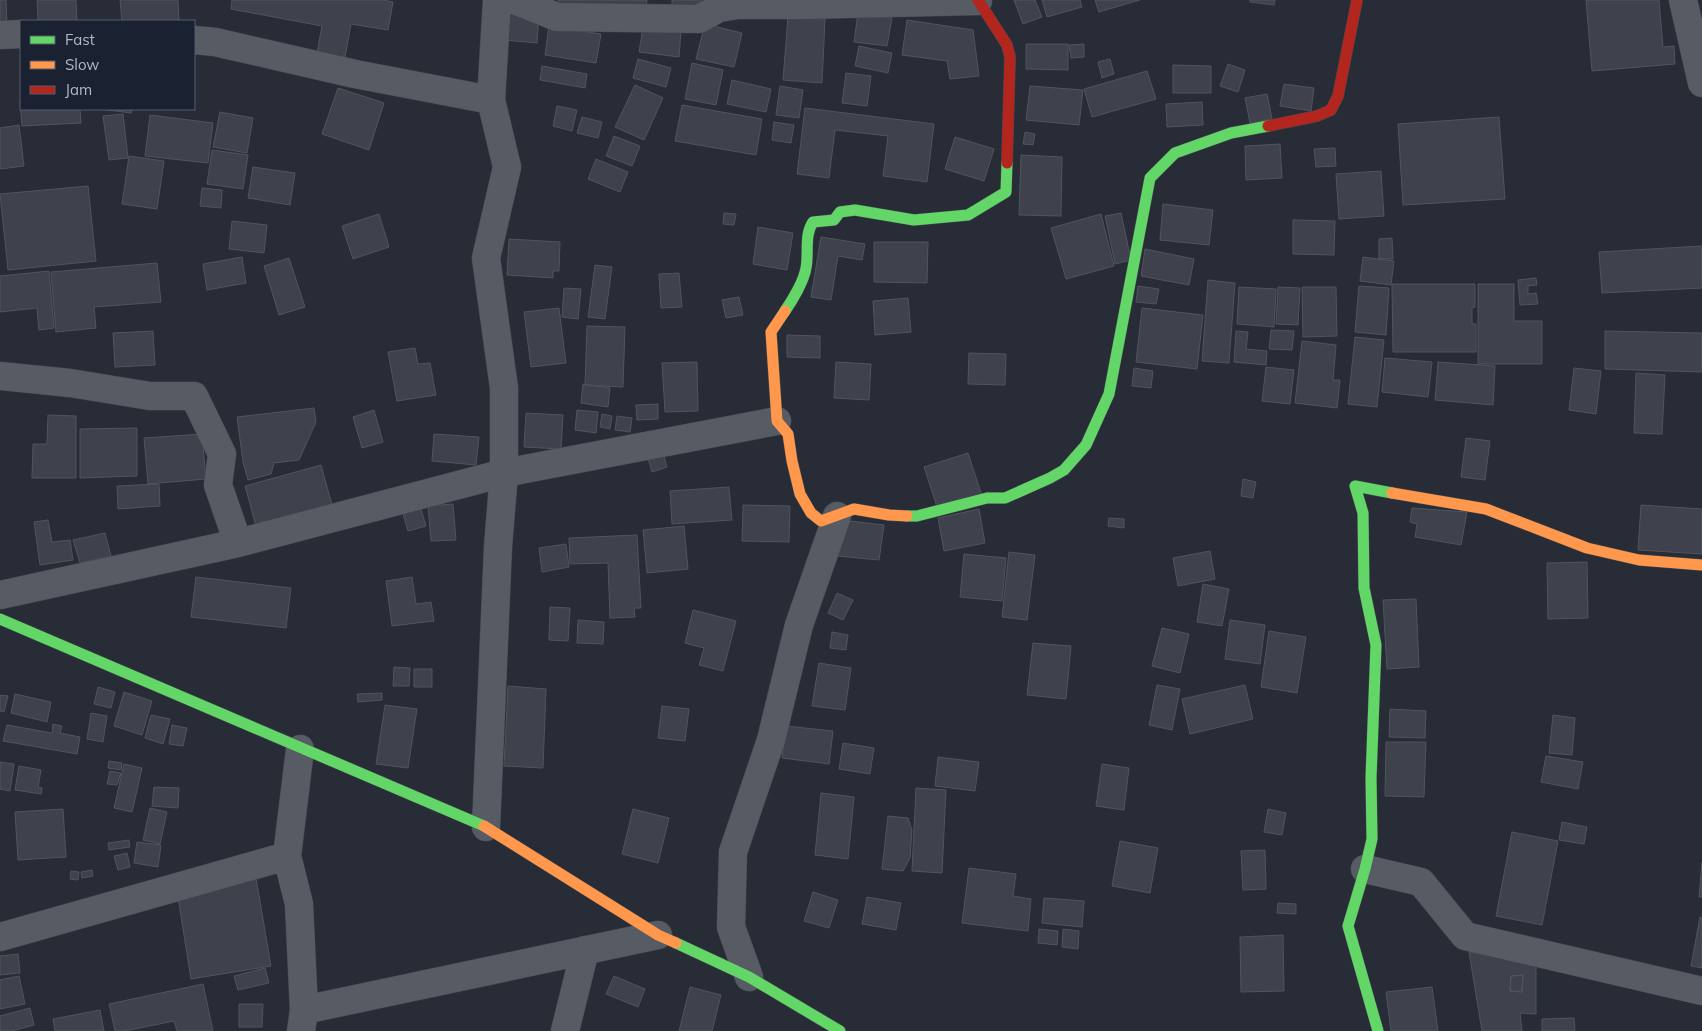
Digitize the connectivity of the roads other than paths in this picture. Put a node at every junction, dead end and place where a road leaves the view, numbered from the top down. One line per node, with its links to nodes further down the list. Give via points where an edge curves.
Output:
1 (498, 0): 10 (street)
2 (514, 0): 5 (street, via 557,17 699,20 718,8 738,5)
3 (1357, 0): 14 (street, via 1338,96 1331,110 1318,116 1231,133 1175,153 1150,178 1109,394 1086,445 1064,470 1005,498 987,498 917,516 889,516 854,509)
4 (1683, 0): 9 (street)
5 (978, 1): 12 (street, via 1007,45 1010,58 1006,192 968,216 914,220 855,210 840,212 834,220 813,222 808,229 806,270 791,302 771,332)
6 (20, 34): 7 (street)
7 (0, 35)
8 (195, 40): 10 (street)
9 (1702, 83)
10 (491, 100): 13 (street, via 507,167 486,258 504,388)
11 (0, 376): 15 (street, via 150,396 194,396 222,454 218,485)
12 (777, 420): 13 (street); 14 (street, via 788,434 800,494 811,513 821,521)
13 (504, 474): 15 (street); 20 (street)
14 (837, 516): 26 (street, via 798,625 771,740 733,852 731,927)
15 (238, 543): 17 (street)
16 (1702, 565): 22 (street, via 1639,560 1587,548 1486,509 1355,486 1362,513 1364,588 1376,645 1370,778 1372,839)
17 (0, 595)
18 (0, 619): 19 (street)
19 (300, 749): 20 (street); 21 (street)
20 (486, 827): 23 (street)
21 (287, 856): 24 (street); 28 (street, via 299,904)
22 (1365, 869): 27 (street, via 1421,882 1466,936); 31 (street, via 1348,926)
23 (658, 935): 25 (street); 26 (street)
24 (0, 937)
25 (585, 950): 28 (street); 29 (street)
26 (749, 976): 30 (street)
27 (1702, 991)
28 (303, 1021)
29 (565, 1031)
30 (840, 1031)
31 (1378, 1031)

